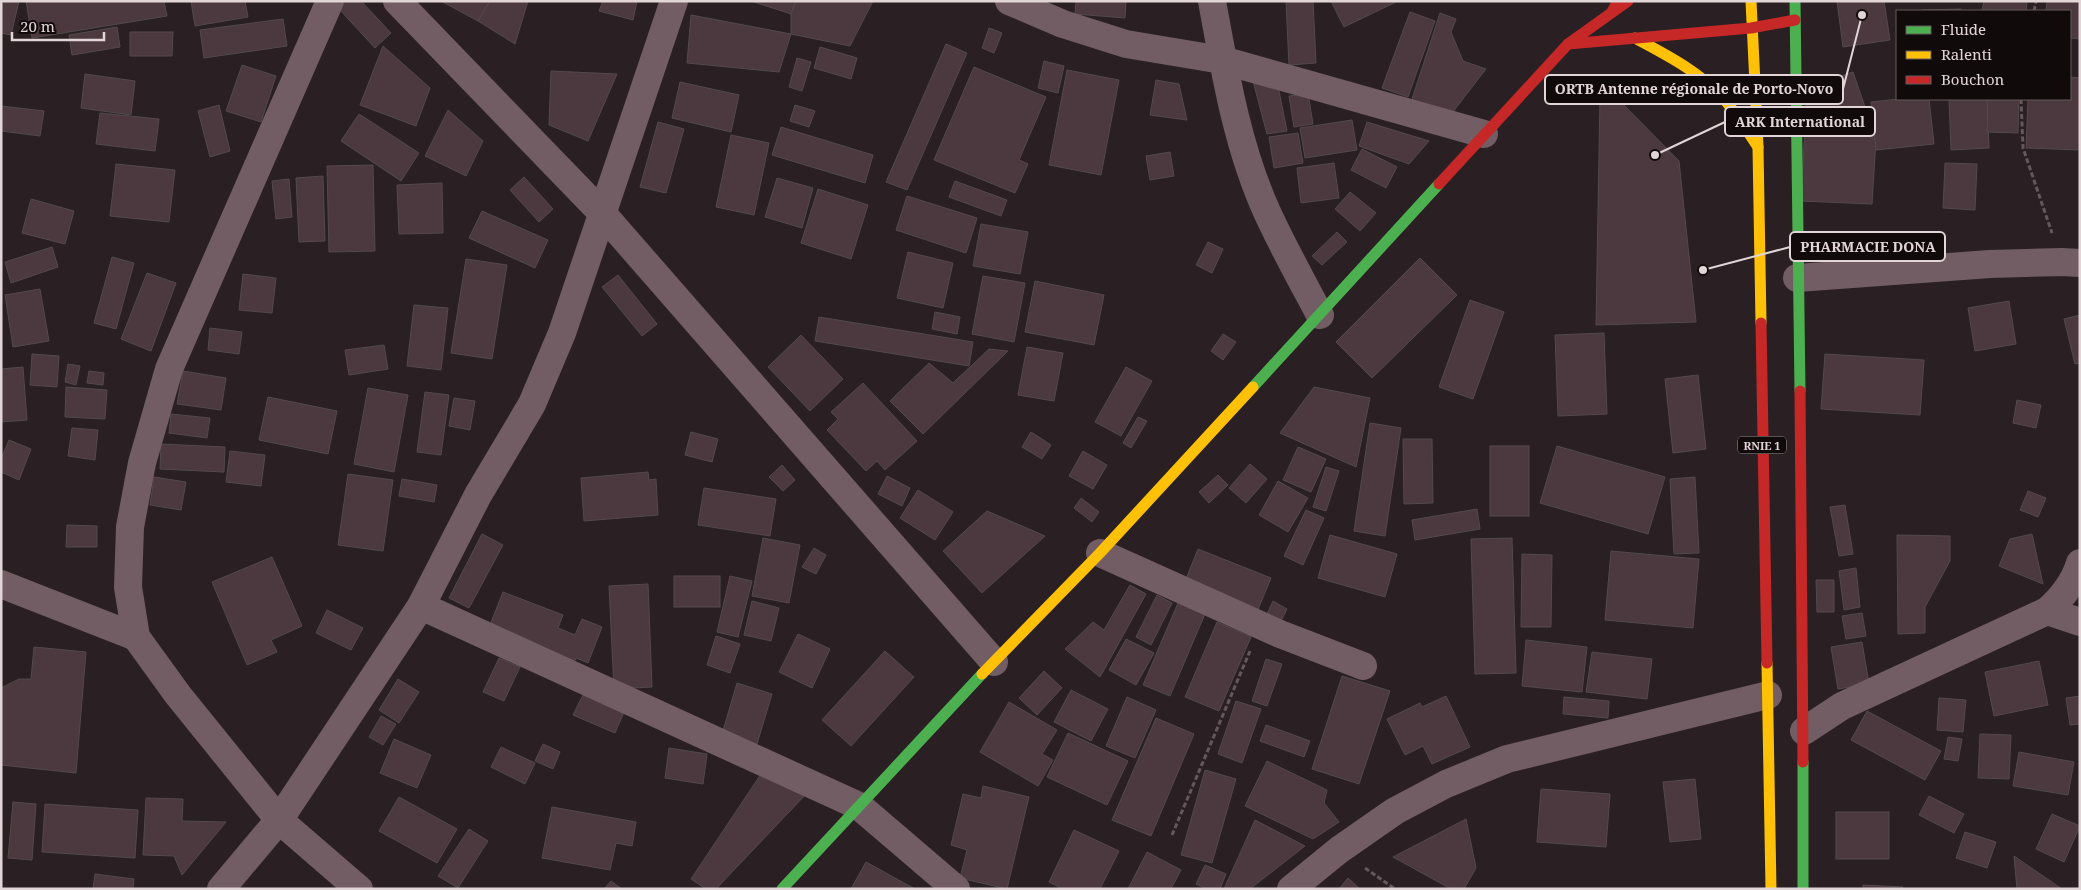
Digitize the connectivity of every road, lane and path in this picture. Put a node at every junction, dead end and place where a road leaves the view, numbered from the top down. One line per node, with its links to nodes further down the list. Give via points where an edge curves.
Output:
1 (330, 1): 29 (street, via 169,369 142,463 130,528 128,587)
2 (397, 1): 18 (street)
3 (674, 1): 18 (street)
4 (1009, 1): 14 (street, via 1064,24 1126,44)
5 (1212, 1): 14 (street)
6 (1628, 1): 9 (main road)
7 (1751, 1): 11 (main road, RNIE 1)
8 (1794, 1): 10 (main road, RNIE 1)
9 (1616, 6): 13 (main road)
10 (1795, 20): 11 (main road); 20 (main road, RNIE 1)
11 (1751, 28): 12 (main road); 17 (main road, RNIE 1)
12 (1634, 38): 13 (main road); 17 (main road, via 1675,59 1698,76 1724,100)
13 (1568, 44): 16 (main road)
14 (1222, 60): 16 (street); 21 (street, via 1243,146 1267,211)
15 (2021, 100): 19 (path, via 2023,148)
16 (1484, 134): 21 (main road)
17 (1758, 147): 32 (main road, RNIE 1)
18 (602, 214): 25 (street, via 562,332 532,404 478,495); 30 (street)
19 (2071, 262): 20 (street, via 1867,271)
20 (1797, 278): 33 (main road, RNIE 1)
21 (1320, 315): 22 (main road)
22 (1100, 553): 28 (street); 30 (main road)
23 (2080, 563): 26 (street, via 2076,577 2061,599)
24 (1, 584): 29 (street)
25 (421, 606): 34 (street); 35 (street)
26 (2047, 611): 27 (street); 33 (street, via 1842,706)
27 (2080, 622)
28 (1261, 624): 31 (street); 36 (path)
29 (136, 637): 35 (street, via 178,695)
30 (994, 662): 34 (main road)
31 (1364, 666)
32 (1768, 695): 41 (street, via 1508,759 1446,784 1395,811); 42 (main road, RNIE 1)
33 (1804, 731): 43 (main road, RNIE 1)
34 (858, 806): 39 (main road); 40 (street)
35 (279, 820): 37 (street); 38 (street)
36 (1172, 835)
37 (221, 889)
38 (359, 889)
39 (782, 889)
40 (956, 889)
41 (1291, 889)
42 (1771, 889)
43 (1804, 889)

